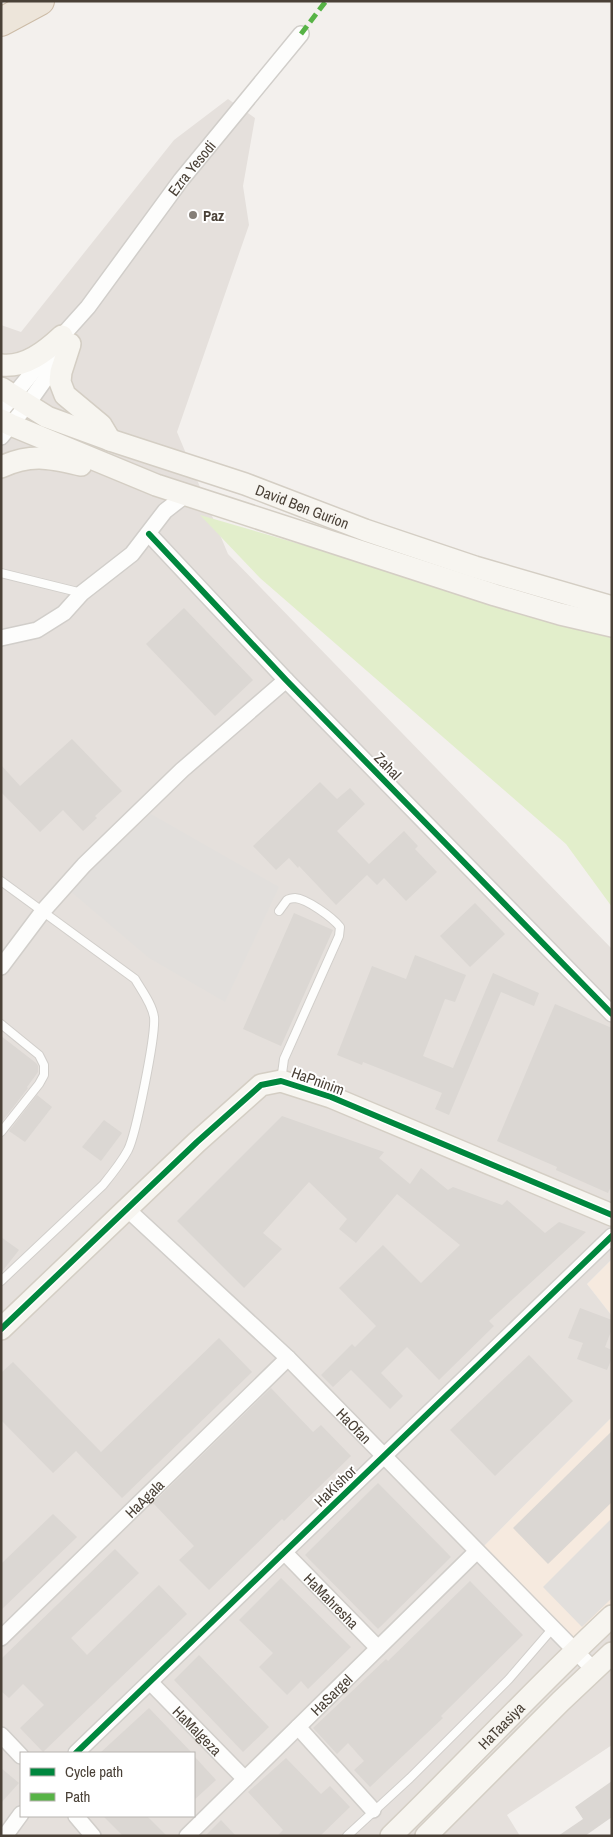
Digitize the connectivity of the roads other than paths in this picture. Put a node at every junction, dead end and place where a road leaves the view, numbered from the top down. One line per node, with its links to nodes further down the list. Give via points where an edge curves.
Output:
1 (40, 1): 2 (highway)
2 (1, 22)
3 (301, 34): 4 (street, Ezra Yesodi, via 180,180)
4 (66, 340): 5 (main road, via 21,363); 6 (street, Ezra Yesodi); 7 (main road, via 60,372 65,395 101,425)
5 (1, 364)
6 (8, 412): 7 (main road, David Ben Gurion, via 47,416); 9 (main road, David Ben Gurion)
7 (110, 440): 14 (main road, David Ben Gurion, via 245,484 365,530 475,567)
8 (1, 467): 9 (main road, via 33,457)
9 (120, 471): 10 (main road, David Ben Gurion)
10 (210, 503): 11 (street, via 184,497 165,511); 15 (main road, David Ben Gurion, via 495,595)
11 (148, 534): 13 (street, via 132,554); 17 (street, Zahal)
12 (1, 573): 13 (lane)
13 (82, 593): 16 (street, via 64,613 37,630)
14 (612, 607)
15 (612, 626)
16 (1, 638)
17 (286, 680): 19 (street, via 182,770 84,865); 22 (street, Zahal)
18 (1, 881): 19 (lane)
19 (43, 911): 21 (street); 29 (lane, via 135,980 154,1017 152,1038 128,1150 103,1185)
20 (279, 912): 24 (lane, via 286,900 294,898 334,919 340,927 339,936 284,1059)
21 (1, 967)
22 (612, 1014)
23 (1, 1024): 25 (lane, via 40,1054 44,1065 44,1075 39,1084)
24 (281, 1081): 26 (main road, HaPninim, via 260,1084); 27 (main road, HaPninim, via 331,1097)
25 (1, 1132)
26 (127, 1209): 30 (main road, HaPninim); 31 (street, HaOfan)
27 (612, 1215)
28 (612, 1236): 32 (street, HaKishor)
29 (1, 1280)
30 (1, 1329)
31 (288, 1358): 32 (street, HaOfan); 37 (street, HaAgala)
32 (384, 1456): 33 (street, HaKishor); 34 (street, HaOfan)
33 (284, 1552): 38 (street, HaMahresha); 42 (street, HaKishor)
34 (476, 1552): 36 (street, HaOfan); 38 (street, HaSargel)
35 (612, 1616): 39 (main road, HaTaasiya)
36 (553, 1628): 39 (street, HaOfan); 48 (lane, via 509,1680)
37 (1, 1638)
38 (378, 1648): 43 (street, HaSargel)
39 (575, 1650): 41 (street, HaOfan); 55 (main road, HaTaasiya)
40 (612, 1653): 41 (main road, HaTaasiya)
41 (594, 1670): 56 (main road, HaTaasiya)
42 (150, 1682): 45 (street, HaKishor); 47 (street, HaMalgeza)
43 (298, 1727): 47 (street, HaSargel); 48 (street)
44 (1, 1735): 46 (street)
45 (77, 1752)
46 (20, 1755)
47 (245, 1779): 53 (street, HaSargel)
48 (373, 1810): 54 (lane)
49 (20, 1815): 51 (street)
50 (77, 1817): 52 (street)
51 (5, 1836)
52 (93, 1836)
53 (187, 1836)
54 (347, 1836)
55 (391, 1836)
56 (426, 1836)

